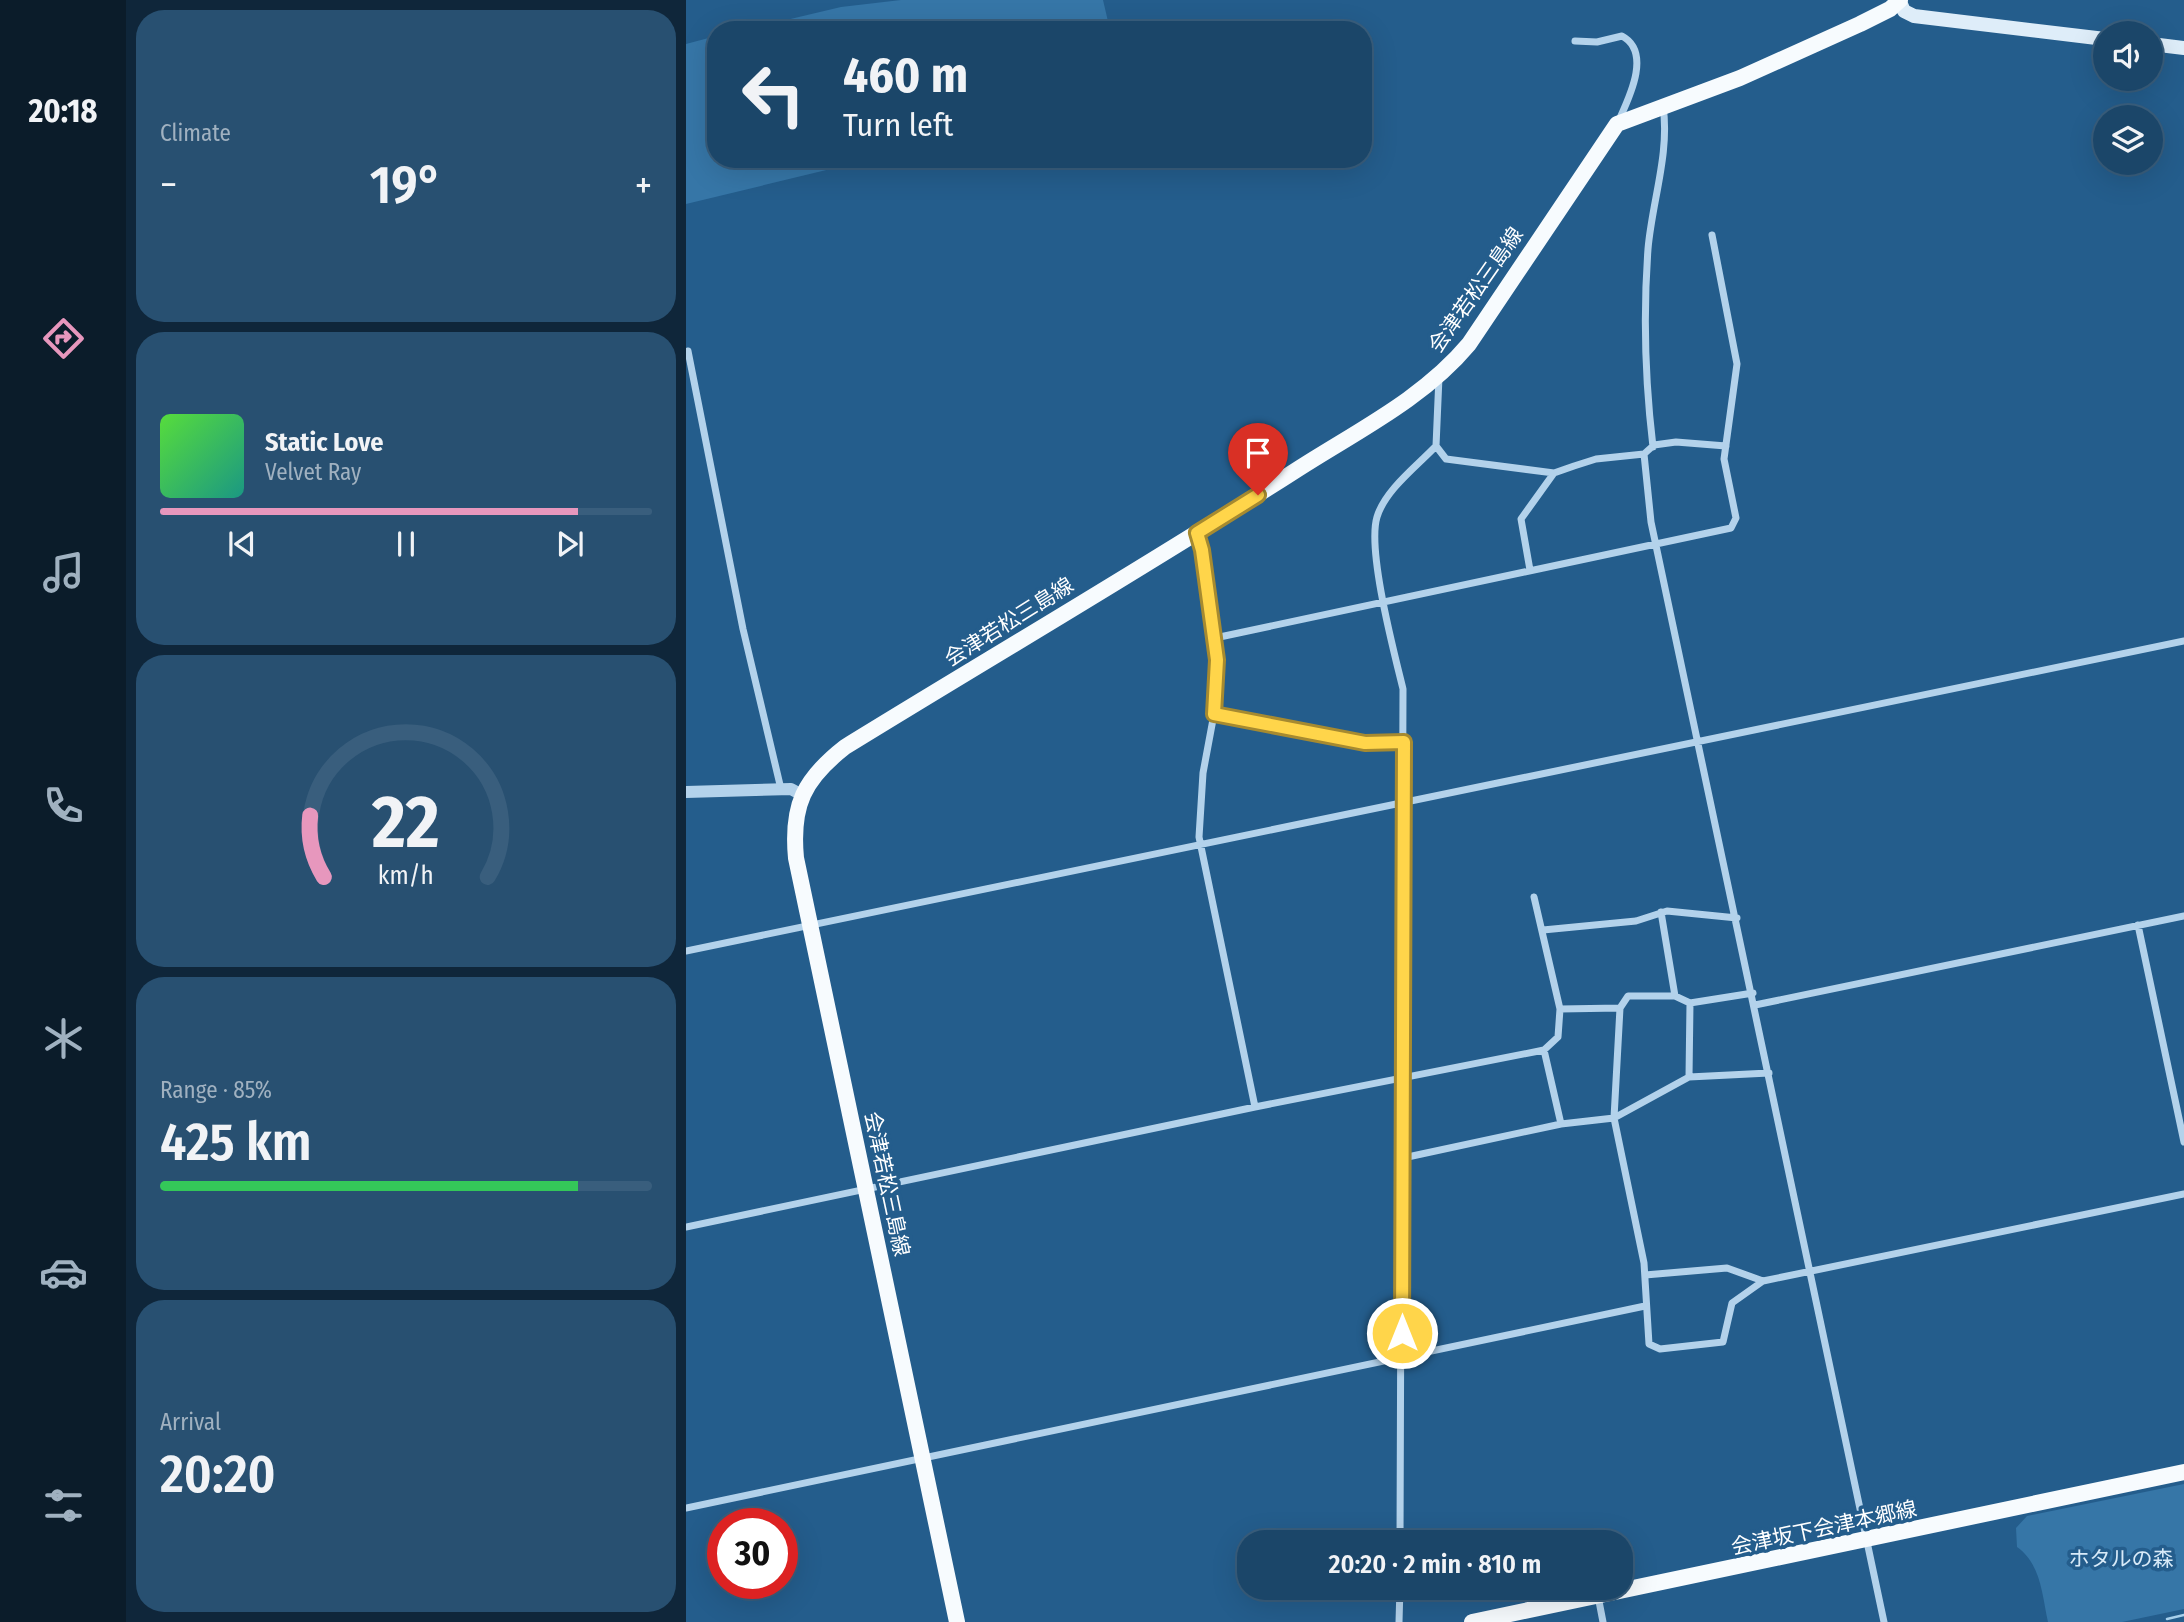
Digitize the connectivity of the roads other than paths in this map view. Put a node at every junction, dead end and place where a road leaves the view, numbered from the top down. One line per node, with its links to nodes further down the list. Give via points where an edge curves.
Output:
1 (1900, 1): 2 (main road, via 1914,16); 6 (main road, via 1740,78)
2 (2093, 37)
3 (1575, 41): 7 (street, via 1622,36 1631,44 1636,80)
4 (2163, 45): 5 (main road)
5 (2184, 48)
6 (1663, 105): 7 (main road); 13 (street, via 1644,333)
7 (1617, 124): 10 (main road, 会津若松三島線, via 1469,344)
8 (1712, 235): 12 (street, via 1737,364)
9 (688, 351): 25 (street, via 743,629)
10 (1439, 377): 11 (street); 16 (main road, 会津若松三島線)
11 (1436, 446): 15 (street, via 1446,459); 19 (street, via 1398,485 1376,517)
12 (1726, 446): 13 (street, via 1700,441); 17 (street, via 1724,459 1736,518 1731,528)
13 (1653, 447): 14 (street)
14 (1644, 454): 15 (street, via 1596,459); 17 (street, via 1647,500)
15 (1554, 473): 18 (street, via 1521,519)
16 (1197, 533): 20 (street); 27 (main road, 会津若松三島線, via 845,747 823,765)
17 (1657, 544): 18 (street); 23 (street)
18 (1530, 570): 19 (street)
19 (1383, 601): 20 (street); 24 (street, via 1403,689)
20 (1215, 638): 22 (street)
21 (2184, 641): 23 (street)
22 (1214, 714): 24 (street, via 1365,743); 29 (street, via 1203,773)
23 (1699, 740): 28 (street); 33 (street)
24 (1404, 742): 28 (street)
25 (781, 789): 26 (street); 27 (street)
26 (686, 792)
27 (802, 794): 34 (main road, 会津若松三島線, via 794,841)
28 (1403, 801): 29 (street); 47 (street)
29 (1200, 845): 34 (street); 48 (street)
30 (1535, 897): 36 (street)
31 (1661, 912): 33 (street); 36 (street, via 1636,921); 39 (street)
32 (2184, 916): 35 (street)
33 (1737, 918): 38 (street)
34 (811, 925): 37 (street); 53 (main road, 会津若松三島線)
35 (2138, 925): 41 (street); 51 (street)
36 (1543, 930): 43 (street)
37 (686, 951)
38 (1753, 993): 40 (street); 41 (street)
39 (1675, 996): 40 (street); 42 (street, via 1628,996)
40 (1690, 1003): 46 (street)
41 (1755, 1005): 45 (street)
42 (1620, 1008): 43 (street); 49 (street)
43 (1560, 1009): 44 (street, via 1558,1037)
44 (1544, 1050): 47 (street); 50 (street)
45 (1769, 1073): 46 (street); 56 (street)
46 (1689, 1077): 49 (street)
47 (1403, 1079): 48 (street); 52 (street)
48 (1255, 1107): 53 (street)
49 (1614, 1118): 50 (street); 57 (street)
50 (1561, 1124): 52 (street)
51 (2184, 1142)
52 (1403, 1158): 60 (street)
53 (866, 1189): 55 (street); 61 (main road, 会津若松三島線)
54 (2184, 1194): 56 (street)
55 (686, 1227)
56 (1811, 1271): 58 (street); 65 (street)
57 (1645, 1275): 58 (street, via 1727,1268); 59 (street)
58 (1762, 1281): 59 (street, via 1732,1303 1723,1342 1651,1347)
59 (1645, 1306): 60 (street)
60 (1402, 1358): 61 (street); 64 (street)
61 (924, 1459): 63 (street); 71 (main road, 会津若松三島線)
62 (2184, 1472): 65 (main road, 会津坂下会津本郷線)
63 (686, 1508)
64 (1400, 1530)
65 (1867, 1541): 66 (main road, 会津坂下会津本郷線); 75 (street)
66 (1633, 1589)
67 (1400, 1600): 72 (street)
68 (1581, 1600): 70 (main road, 会津坂下会津本郷線)
69 (1599, 1600): 74 (street)
70 (1501, 1619): 73 (main road, 会津坂下会津本郷線)
71 (957, 1622)
72 (1399, 1622)
73 (1472, 1622)
74 (1603, 1622)
75 (1884, 1622)

